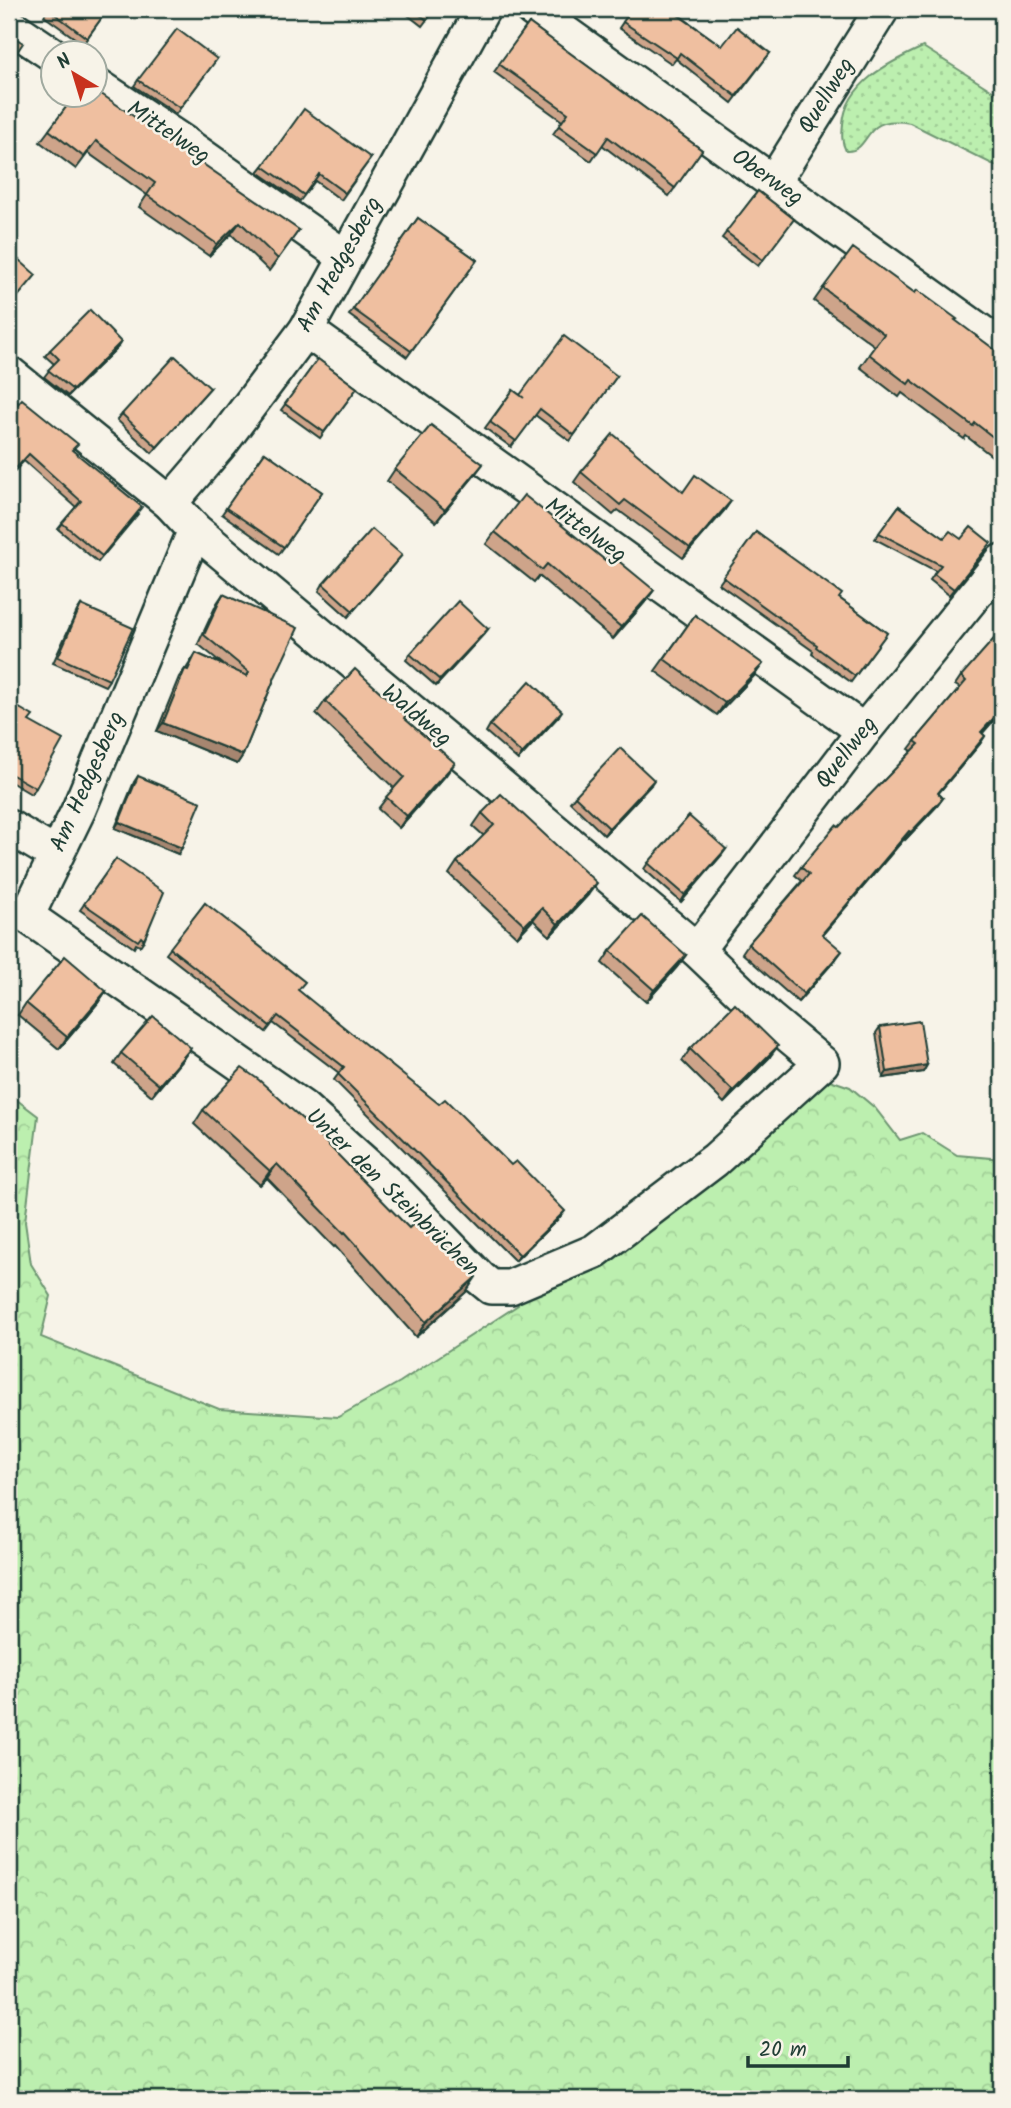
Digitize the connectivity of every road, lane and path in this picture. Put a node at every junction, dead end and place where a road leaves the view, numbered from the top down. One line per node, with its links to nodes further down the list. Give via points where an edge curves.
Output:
1 (483, 9): 8 (street, Am Hedgesberg)
2 (531, 9): 7 (street, Oberweg)
3 (882, 9): 7 (street, Quellweg)
4 (9, 25): 5 (street)
5 (38, 45)
6 (108, 93): 8 (street, Mittelweg)
7 (773, 183): 10 (street, Oberweg)
8 (345, 257): 9 (street, Am Hedgesberg)
9 (306, 330): 12 (street, Am Hedgesberg); 15 (street, Mittelweg)
10 (1002, 347)
11 (9, 373): 12 (street, Waldweg)
12 (170, 503): 13 (street, Waldweg)
13 (195, 530): 17 (street, Am Hedgesberg); 19 (street, Waldweg)
14 (1002, 561): 15 (street, Quellweg)
15 (863, 732): 19 (street, Quellweg)
16 (9, 827): 17 (street)
17 (56, 855): 18 (street, Am Hedgesberg)
18 (27, 916): 20 (street, Unter den Steinbrüchen, via 302,1107 399,1194 491,1287 510,1287 595,1251 715,1160)
19 (697, 950): 20 (street, Waldweg)
20 (822, 1063)

